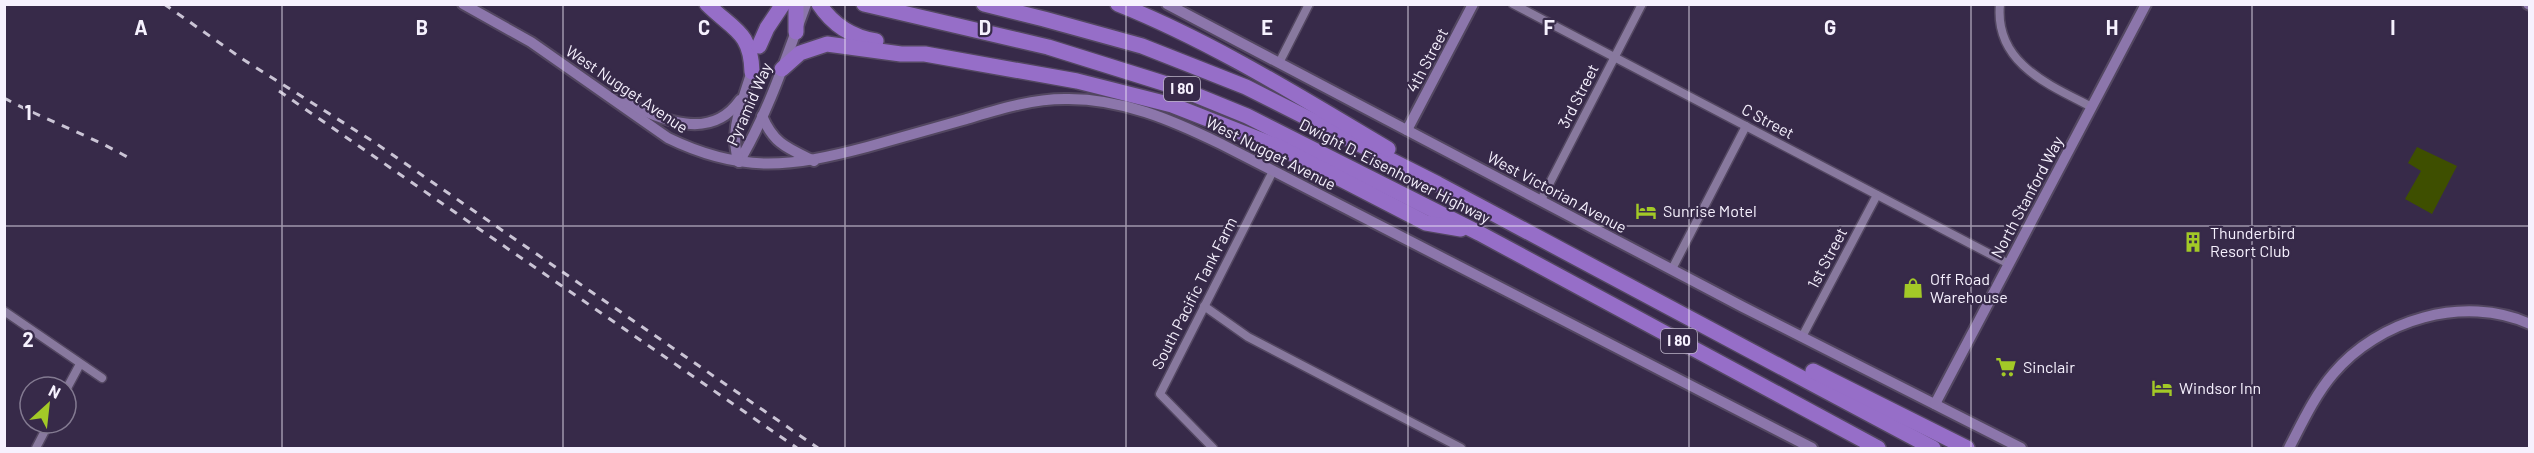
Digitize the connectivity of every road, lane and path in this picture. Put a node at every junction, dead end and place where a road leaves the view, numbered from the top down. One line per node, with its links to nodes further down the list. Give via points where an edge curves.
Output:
1 (463, 4): 25 (street, West Nugget Avenue, via 512,30)
2 (708, 4): 24 (highway, via 743,34 749,46)
3 (775, 4): 19 (street, Pyramid Way)
4 (783, 4): 19 (highway)
5 (796, 4): 18 (highway)
6 (806, 4): 18 (street, Pyramid Way)
7 (819, 4): 20 (highway, via 849,33)
8 (864, 4): 37 (highway, Dwight D. Eisenhower Highway / I 80, via 1048,47 1176,87 1247,116)
9 (984, 4): 34 (highway, Dwight D. Eisenhower Highway / I 80, via 1182,60 1246,87)
10 (1118, 4): 34 (highway, via 1239,62 1391,151)
11 (1167, 4): 22 (street, West Victorian Avenue)
12 (1309, 4): 22 (street)
13 (1473, 4): 30 (street, 4th Street)
14 (1513, 4): 21 (street, C Street)
15 (1642, 4): 21 (street, 3rd Street)
16 (2000, 4): 27 (street, via 2002,32 2021,66)
17 (2146, 4): 27 (street, North Stanford Way)
18 (796, 32): 23 (street, Pyramid Way)
19 (759, 46): 24 (street, Pyramid Way)
20 (925, 54): 23 (highway, via 827,44 800,53); 37 (highway, via 1077,81 1172,105 1279,147 1426,223)
21 (1614, 57): 29 (street, C Street); 36 (street, 3rd Street)
22 (1279, 63): 30 (street, West Victorian Avenue)
23 (782, 69): 28 (street, Pyramid Way)
24 (752, 72): 26 (street, Pyramid Way)
25 (600, 91): 26 (street, via 651,115 686,123 718,121); 32 (street, West Nugget Avenue, via 668,138)
26 (743, 97): 32 (street, Pyramid Way, via 734,141)
27 (2092, 107): 38 (street, North Stanford Way)
28 (762, 116): 31 (street, via 779,143); 32 (street, Pyramid Way)
29 (1746, 126): 35 (street, C Street); 39 (street)
30 (1407, 130): 36 (street, West Victorian Avenue)
31 (814, 161): 32 (street, West Nugget Avenue); 33 (street, West Nugget Avenue, via 1006,107 1065,99 1103,101 1155,115)
32 (739, 162)
33 (1273, 171): 40 (street, South Pacific Tank Farm); 51 (street, West Nugget Avenue)
34 (1437, 184): 43 (highway, Dwight D. Eisenhower Highway / I 80)
35 (1877, 195): 38 (street, C Street); 44 (street, 1st Street)
36 (1541, 200): 39 (street, West Victorian Avenue)
37 (1479, 233): 52 (highway, Dwight D. Eisenhower Highway / I 80)
38 (2009, 264): 48 (street, North Stanford Way)
39 (1672, 269): 44 (street, West Victorian Avenue)
40 (1204, 306): 49 (street, South Pacific Tank Farm, via 1160,394); 50 (street, via 1248,337)
41 (4, 311): 45 (street)
42 (2529, 324): 56 (street, via 2481,312 2439,314 2400,325 2364,345 2333,373)
43 (1716, 331): 53 (highway, Dwight D. Eisenhower Highway / I 80); 54 (highway, via 1771,351)
44 (1803, 335): 48 (street, West Victorian Avenue)
45 (80, 364): 46 (street); 47 (street)
46 (74, 375)
47 (102, 378)
48 (1935, 404): 55 (street, West Victorian Avenue)
49 (1212, 448)
50 (1461, 448)
51 (1812, 448)
52 (1878, 448)
53 (1934, 448)
54 (1967, 448)
55 (2021, 448)
56 (2289, 448)

